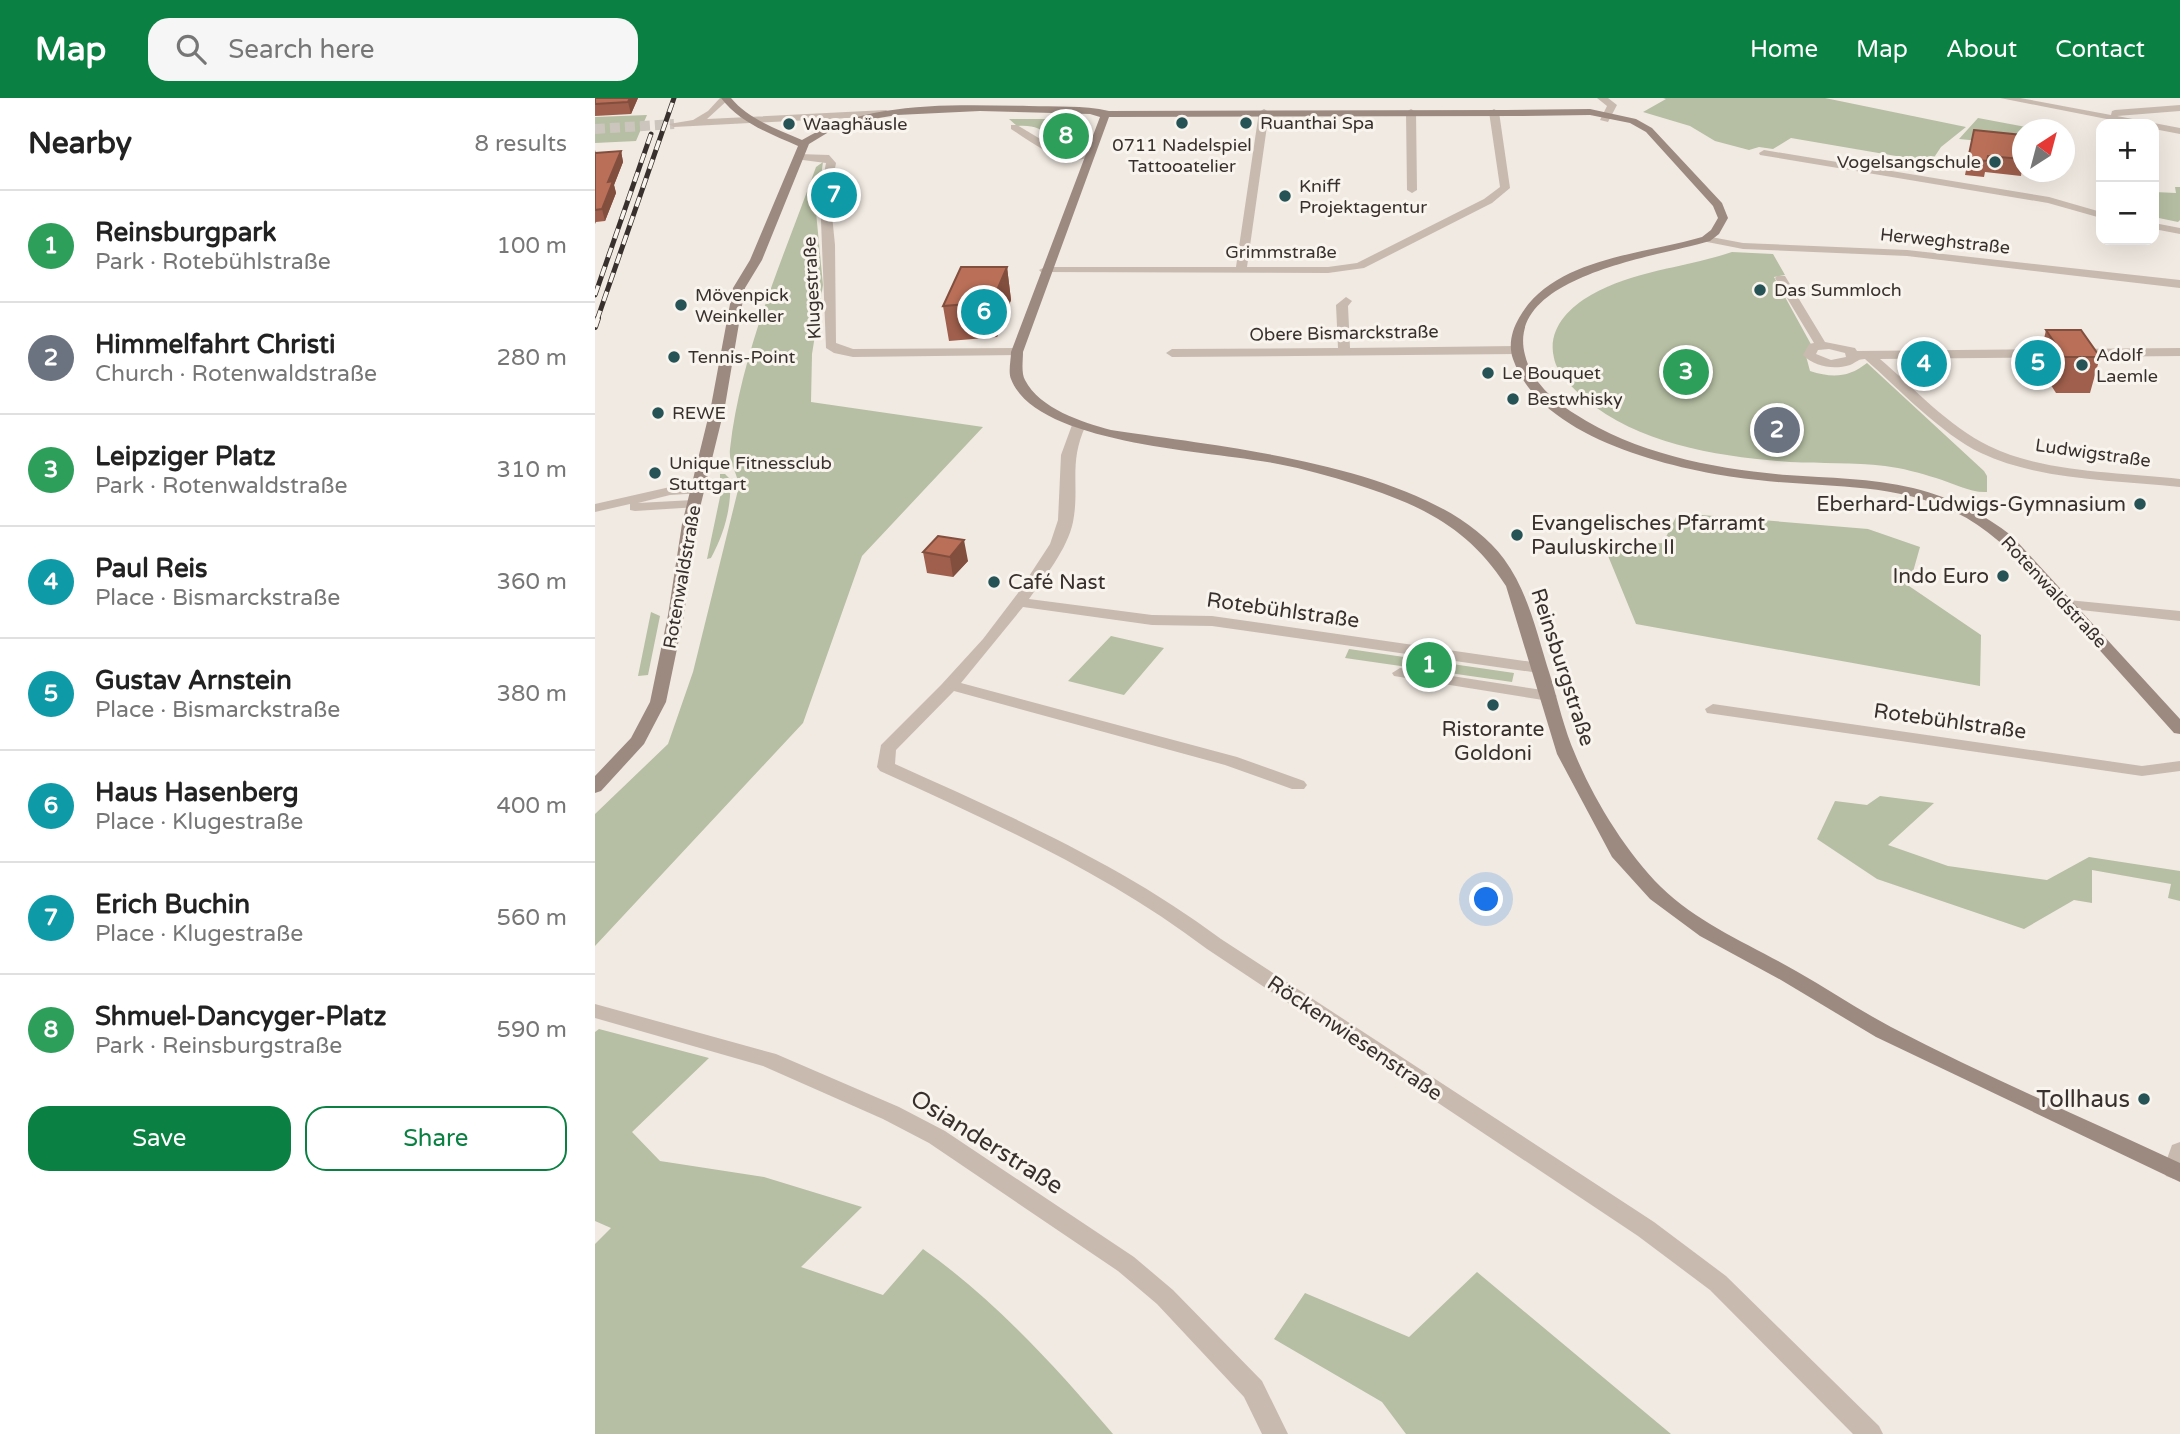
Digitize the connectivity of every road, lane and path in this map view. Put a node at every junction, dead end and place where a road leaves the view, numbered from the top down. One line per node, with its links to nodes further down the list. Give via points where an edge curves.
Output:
1 (725, 98): 14 (main road); 15 (street)
2 (1602, 98): 12 (street, via 1612,105)
3 (2005, 98): 11 (street)
4 (2180, 108): 11 (street)
5 (1264, 112): 6 (main road); 10 (main road); 30 (street)
6 (1411, 112): 7 (main road); 24 (street)
7 (1500, 112): 12 (main road); 30 (street, Grimmstraße, via 1505,188 1488,201 1360,266)
8 (886, 113): 9 (main road); 14 (street); 21 (main road, via 840,124)
9 (973, 113): 10 (main road); 21 (main road, via 870,122)
10 (1106, 113): 23 (main road, Reinsburgstraße)
11 (2105, 116): 13 (street)
12 (1606, 117): 28 (main road, via 1659,142 1721,212 1722,223)
13 (2120, 119)
14 (752, 120): 15 (street); 19 (main road)
15 (694, 122): 16 (street)
16 (674, 124)
17 (1014, 127): 23 (street, via 1060,155)
18 (2159, 127): 20 (street)
19 (767, 128): 21 (main road); 21 (main road, via 768,136)
20 (2180, 131)
21 (801, 147): 37 (street, Klugestraße, via 831,163 825,195 830,345 853,353); 43 (main road, Rotenwaldstraße, via 756,260 739,288 718,406)
22 (1763, 153): 25 (street, via 2049,200)
23 (1090, 154): 29 (main road, Reinsburgstraße)
24 (1412, 190)
25 (2096, 214)
26 (2159, 227): 27 (street)
27 (2180, 231)
28 (1706, 239): 32 (street, Herweghstraße, via 1743,246 1907,253); 35 (main road, via 1585,272 1556,286 1526,315)
29 (1045, 270): 30 (street, Grimmstraße); 37 (main road, Reinsburgstraße)
30 (1241, 270)
31 (1781, 278): 34 (street)
32 (2180, 284)
33 (1346, 301): 36 (street, via 1342,305)
34 (1821, 345): 40 (street); 40 (street, via 1809,355 1827,364 1847,363)
35 (1517, 349): 36 (street, Obere Bismarckstraße); 46 (main road, Rotenwaldstraße, via 1529,379 1561,412 1635,448 1756,477 1887,486 1968,512 2007,539)
36 (1343, 350): 39 (street, Obere Bismarckstraße)
37 (1017, 352): 41 (main road, Reinsburgstraße, via 1017,378 1028,393 1050,411)
38 (2180, 352): 40 (street)
39 (1172, 353)
40 (1861, 355): 42 (street, Ludwigstraße, via 1986,450 2051,469)
41 (1079, 425): 45 (street, Röckenwiesenstraße, via 1065,463 1067,518 1061,537); 48 (main road, Reinsburgstraße, via 1121,436 1278,460 1386,489 1433,509 1479,540 1497,560 1514,586)
42 (2180, 483)
43 (695, 497): 44 (street); 56 (main road, Rotenwaldstraße, via 658,702 638,740)
44 (597, 508)
45 (1020, 602): 48 (street, Rotebühlstraße, via 1152,620 1212,621); 50 (street, Röckenwiesenstraße)
46 (2068, 606): 47 (street); 53 (main road, Rotenwaldstraße)
47 (2180, 616)
48 (1539, 668): 51 (main road, Reinsburgstraße)
49 (1401, 673): 51 (street)
50 (949, 685): 55 (street, via 1231,761); 60 (street, Röckenwiesenstraße, via 887,749 886,767 1025,830 1165,907 1625,1215 1718,1283)
51 (1549, 696): 58 (main road, Reinsburgstraße, via 1566,754 1606,832 1635,874 1666,902 1739,951 1883,1032)
52 (1713, 709): 54 (street, Rotebühlstraße, via 2141,771)
53 (2180, 729)
54 (2180, 766)
55 (1299, 785)
56 (595, 787)
57 (595, 1011): 59 (street, Osianderstraße, via 769,1060 937,1137 1126,1264 1165,1297 1253,1389)
58 (2178, 1165)
59 (1275, 1434)
60 (1870, 1434)

